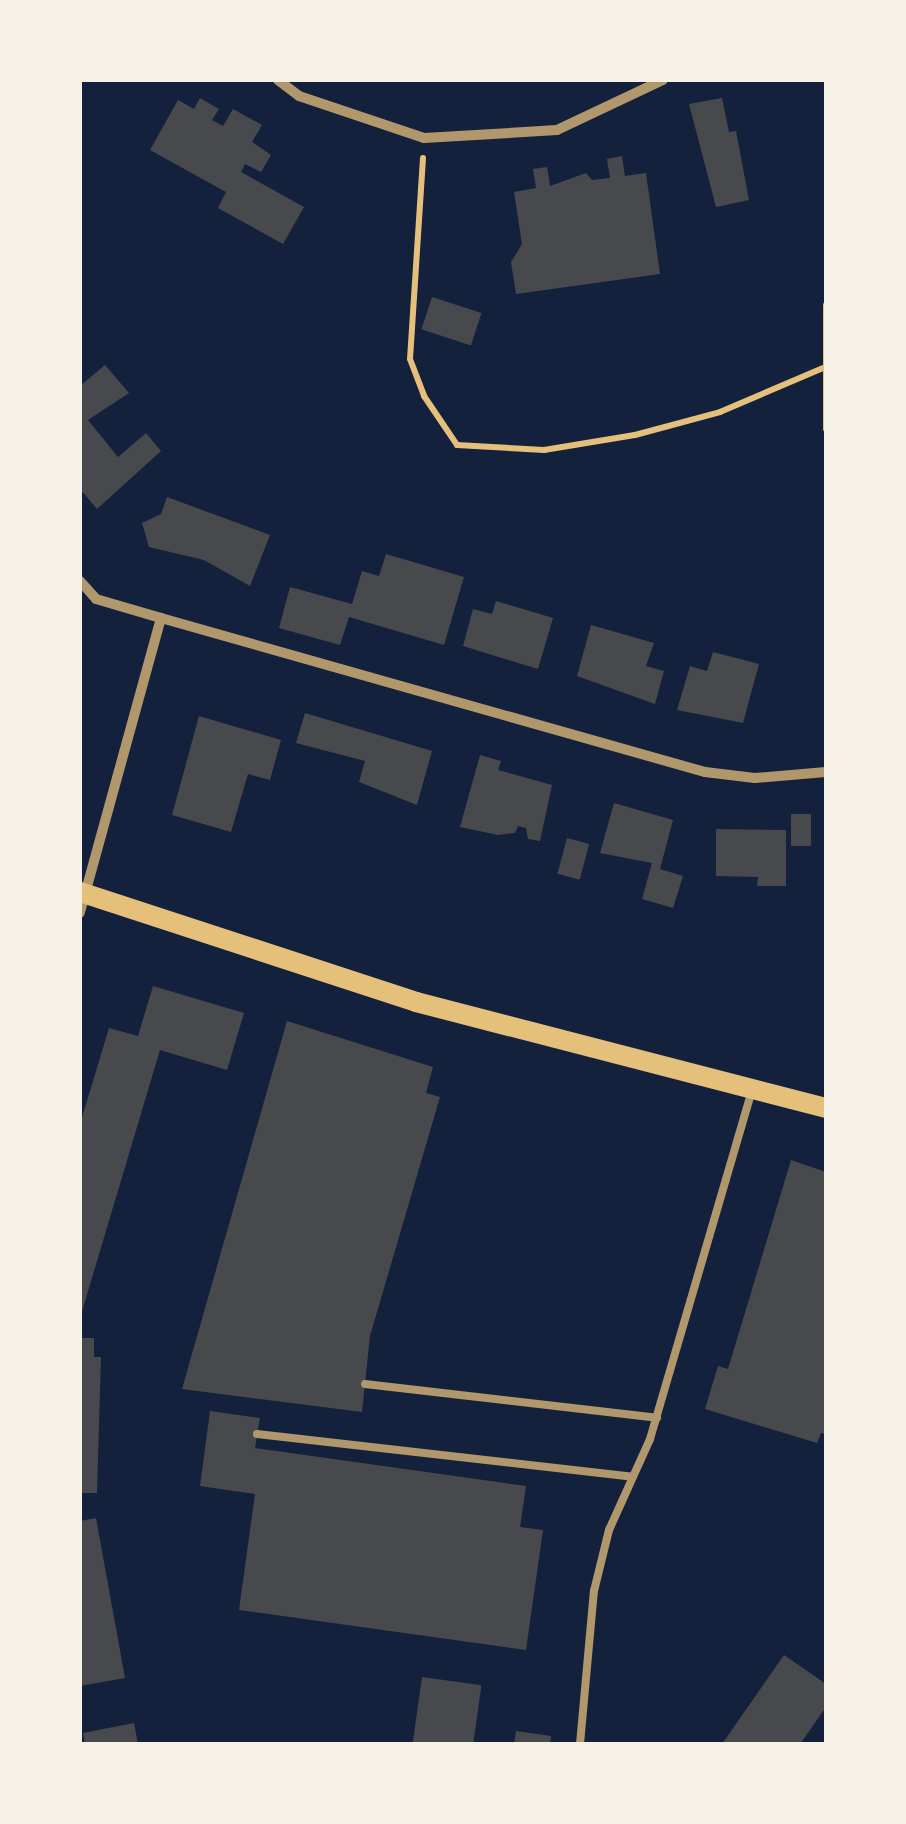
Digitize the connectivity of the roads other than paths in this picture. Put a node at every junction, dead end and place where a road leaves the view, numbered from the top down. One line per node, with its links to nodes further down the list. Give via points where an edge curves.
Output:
1 (278, 80): 2 (street, via 299,96 424,138 557,130)
2 (663, 80)
3 (80, 581): 4 (street, via 96,600)
4 (161, 618): 5 (street, via 705,772 755,778); 6 (street)
5 (826, 772)
6 (82, 900): 7 (main road, via 416,1002)
7 (752, 1090): 8 (main road); 10 (lane)
8 (826, 1108)
9 (364, 1384): 10 (lane)
10 (657, 1418): 12 (lane)
11 (257, 1434): 12 (lane)
12 (634, 1477): 13 (lane, via 609,1530 594,1591)
13 (580, 1744)

